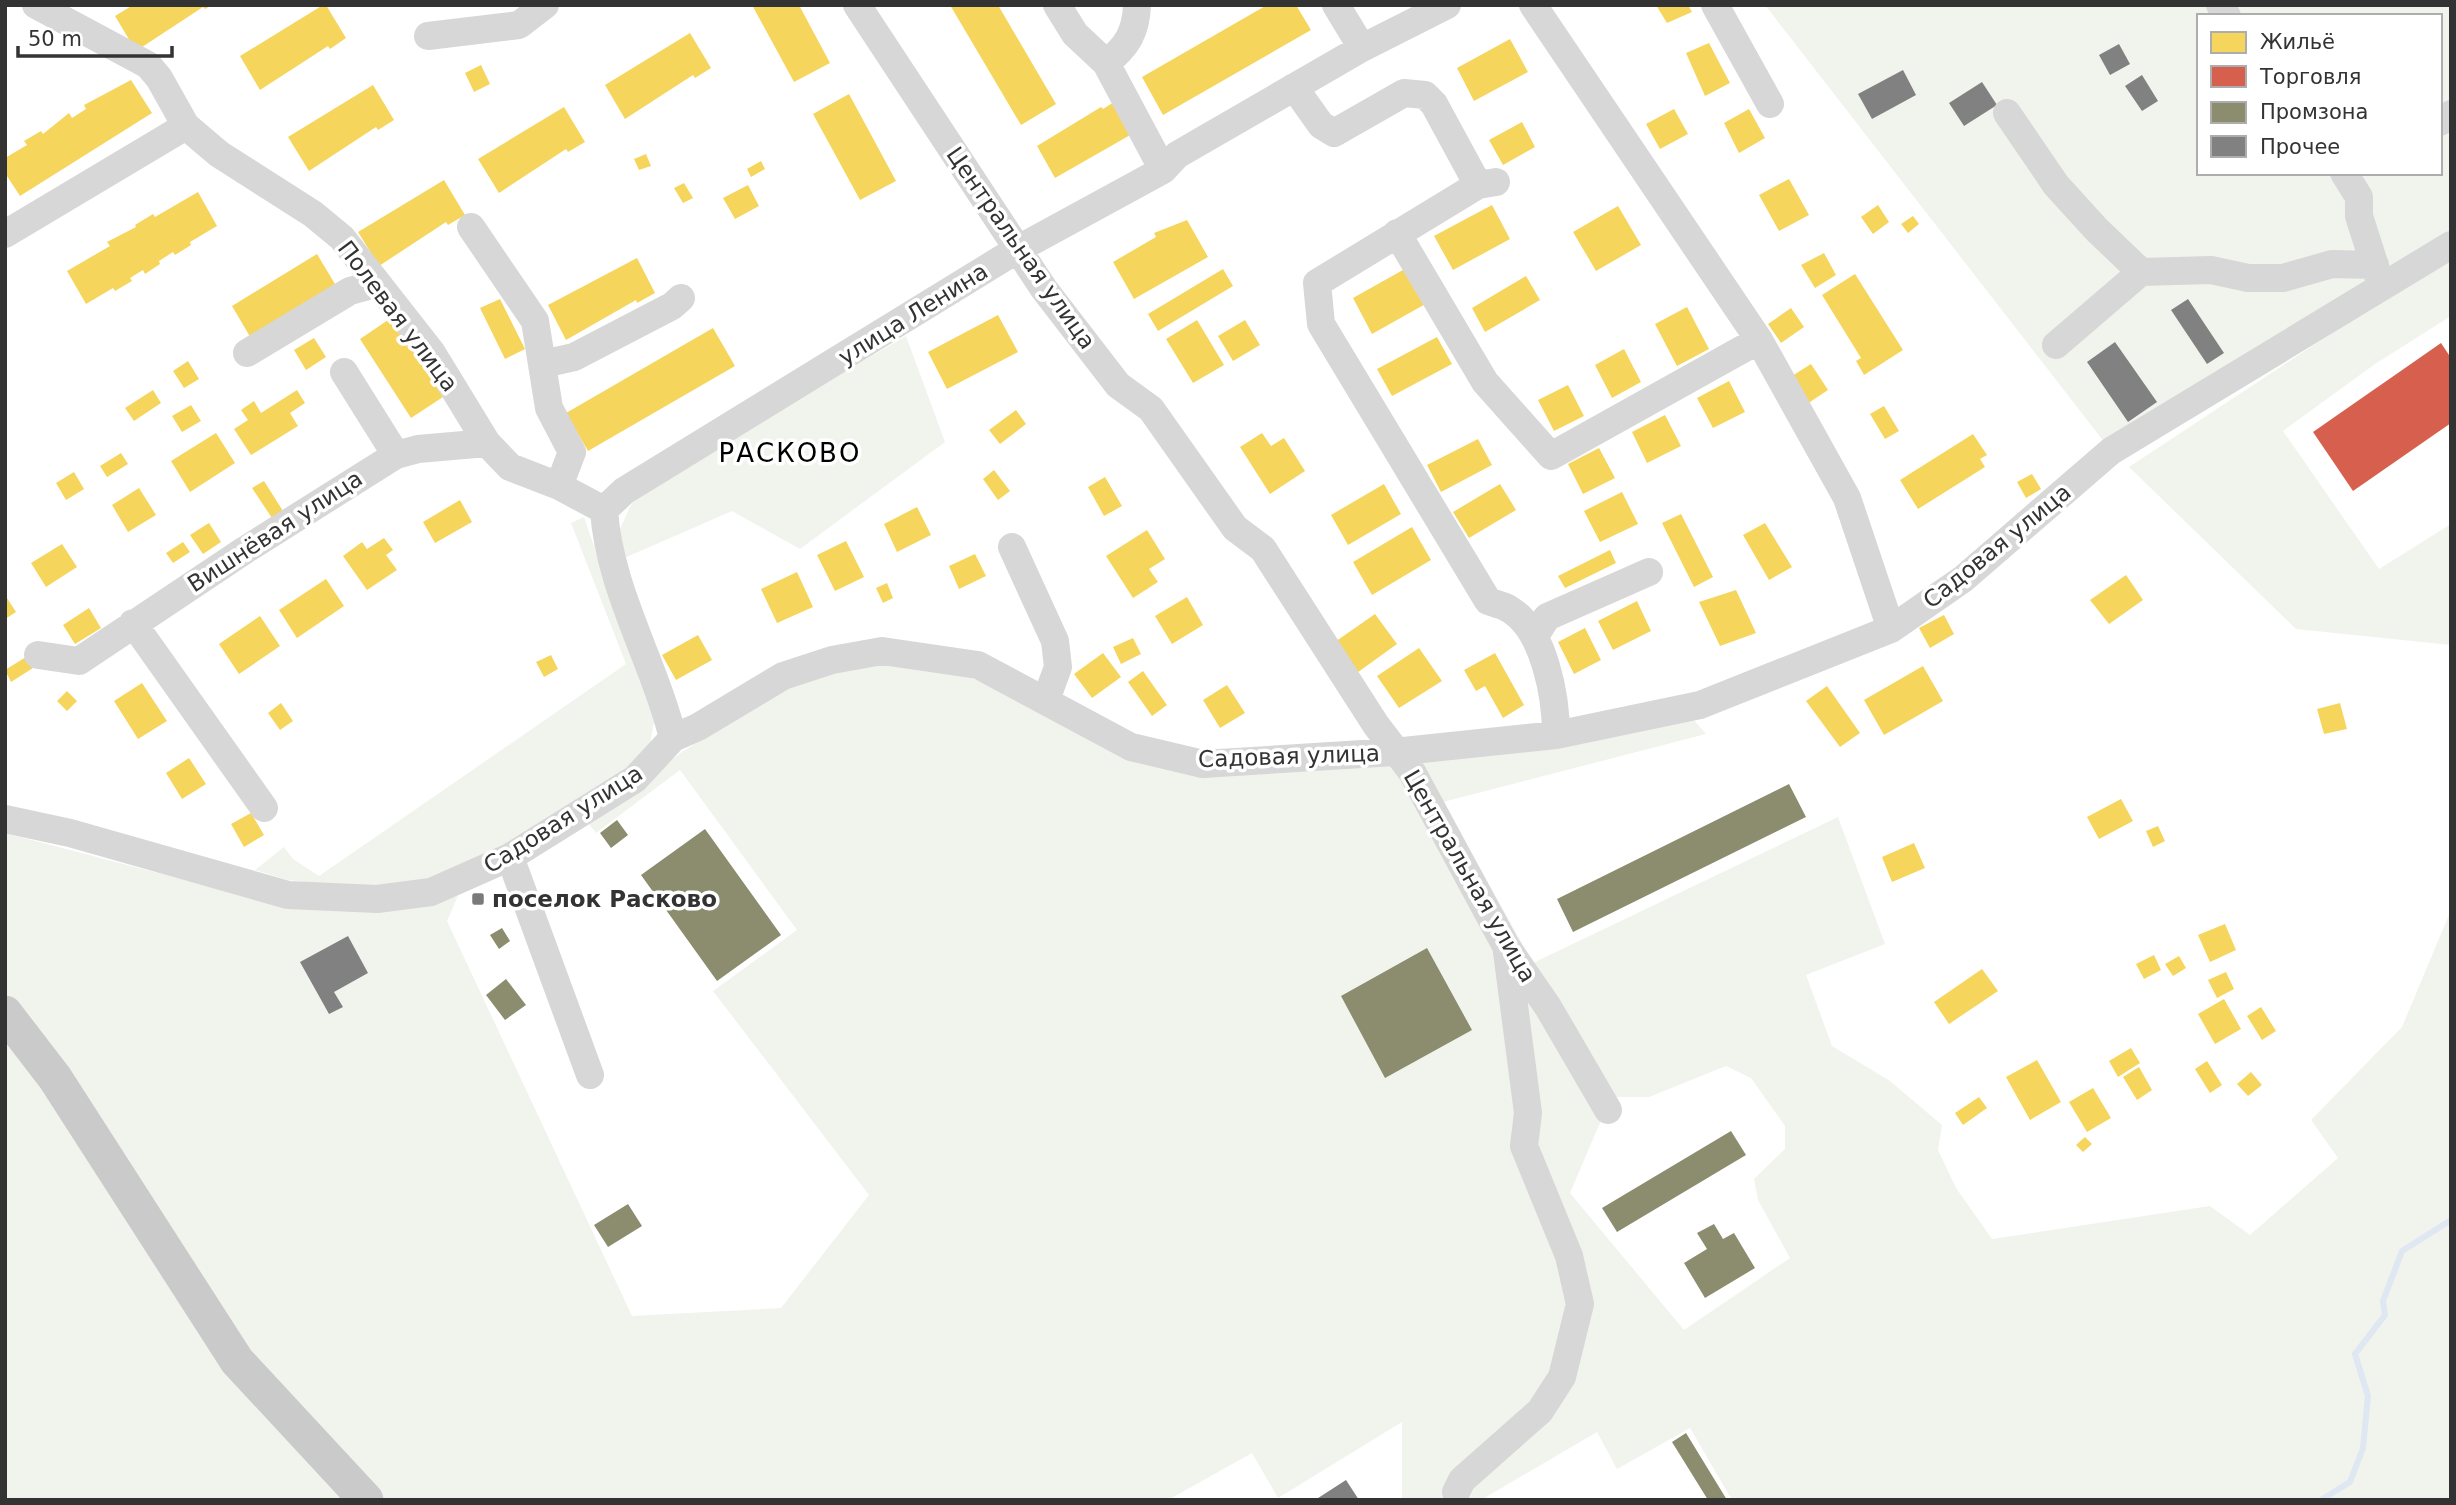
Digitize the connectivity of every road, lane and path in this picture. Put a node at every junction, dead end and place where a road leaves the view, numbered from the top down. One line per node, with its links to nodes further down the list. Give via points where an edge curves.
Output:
1 (36, 5): 16 (street, Полевая улица, via 148,65)
2 (545, 5): 10 (street, via 519,25)
3 (857, 5): 23 (street, Центральная улица)
4 (1057, 5): 12 (street, via 1075,34)
5 (1136, 5): 12 (street, via 1136,21 1126,48)
6 (1336, 5): 11 (street)
7 (1447, 5): 11 (street, улица Ленина)
8 (1533, 5): 28 (street)
9 (1715, 5): 14 (street)
10 (429, 36)
11 (1362, 48): 13 (street, улица Ленина)
12 (1106, 63): 17 (street)
13 (1294, 87): 17 (street, улица Ленина, via 1177,155); 20 (street, via 1321,125 1334,133 1404,93 1424,95 1434,104 1487,183)
14 (1770, 104)
15 (2007, 113): 24 (street, via 2056,185)
16 (186, 126): 21 (street); 26 (street, Полевая улица, via 342,238)
17 (1163, 170): 23 (street, улица Ленина)
18 (2355, 176): 25 (street, via 2359,216)
19 (471, 226): 31 (street, via 536,321)
20 (1397, 233): 28 (street, via 1485,382 1551,456); 41 (street, via 1317,283 1321,324 1488,601 1510,609)
21 (5, 234)
22 (2451, 245): 25 (street, Садовая улица)
23 (1018, 248): 36 (street, улица Ленина, via 624,491); 46 (street, Центральная улица, via 1118,385 1151,410 1235,527 1263,549)
24 (2141, 272): 25 (street, via 2211,270 2248,278 2283,278 2332,264); 29 (street)
25 (2378, 276): 40 (street, Садовая улица, via 2111,451 1963,579)
26 (375, 284): 30 (street, via 350,291); 33 (street, Полевая улица, via 432,353)
27 (681, 298): 31 (street, via 574,357)
28 (1759, 341): 40 (street, via 1847,498)
29 (2056, 345)
30 (247, 353)
31 (542, 364): 35 (street, via 549,408 572,452)
32 (344, 372): 34 (street)
33 (487, 443): 34 (street, Вишнёвая улица); 35 (street, Полевая улица, via 510,467)
34 (396, 455): 39 (street, Вишнёвая улица)
35 (559, 486): 36 (street, Полевая улица)
36 (604, 510): 45 (street, via 611,561)
37 (1012, 547): 43 (street, via 1055,641 1058,667)
38 (1649, 572): 41 (street, via 1546,617)
39 (133, 624): 42 (street, Вишнёвая улица, via 79,661); 47 (street)
40 (1891, 629): 44 (street, Садовая улица, via 1700,705)
41 (1535, 635): 44 (street, via 1556,702)
42 (37, 655)
43 (1046, 700): 45 (street, Садовая улица, via 978,665 882,650 783,676); 46 (street, Садовая улица, via 1131,747 1203,764)
44 (1556, 735): 46 (street, Садовая улица)
45 (673, 738): 49 (street, Садовая улица, via 635,779)
46 (1394, 752): 50 (street, Центральная улица, via 1412,772)
47 (264, 808)
48 (5, 819): 49 (street, Садовая улица, via 288,895 377,899 431,892)
49 (510, 857): 52 (street)
50 (1506, 946): 53 (street, Центральная улица); 54 (street, via 1528,1113 1524,1146 1569,1256 1580,1304 1562,1377 1548,1400 1462,1480)
51 (5, 1013): 55 (main road, via 55,1078 237,1361)
52 (590, 1075)
53 (1608, 1110)
54 (1456, 1492)
55 (366, 1500)

